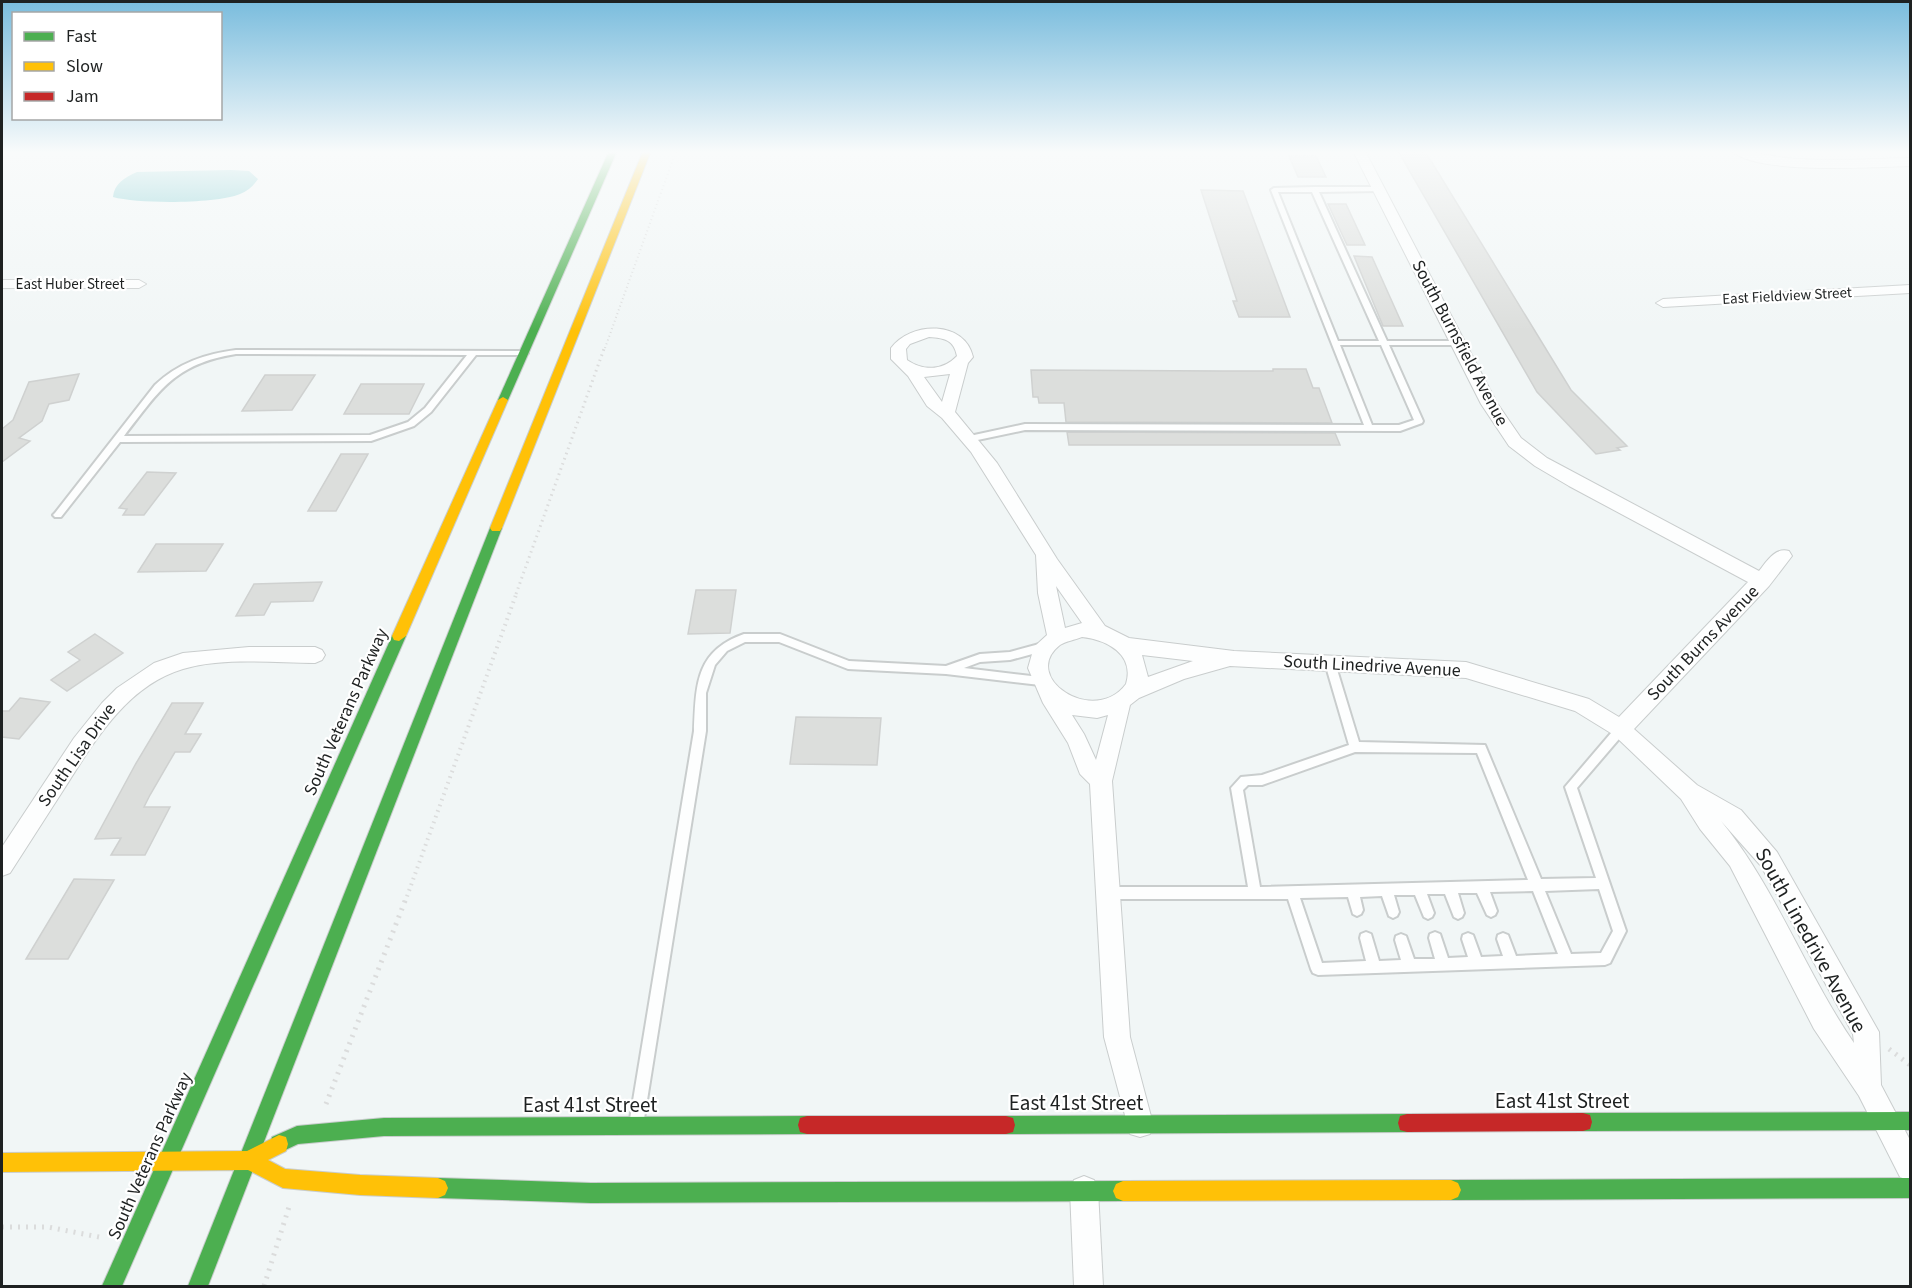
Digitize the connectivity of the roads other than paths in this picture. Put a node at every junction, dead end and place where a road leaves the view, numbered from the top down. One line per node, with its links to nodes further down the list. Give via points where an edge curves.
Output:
1 (587, 211): 14 (main road, South Veterans Parkway)
2 (623, 211): 70 (main road)
3 (1283, 211): 10 (lane)
4 (1324, 211): 12 (lane)
5 (1390, 211): 11 (street, South Burnsfield Avenue)
6 (2, 284): 7 (street, East Huber Street)
7 (139, 284)
8 (1911, 289): 9 (street, East Fieldview Street)
9 (1663, 303)
10 (1335, 343): 12 (lane); 18 (lane)
11 (1459, 343): 12 (lane); 24 (street, South Burnsfield Avenue, via 1489,404 1515,442 1575,482)
12 (1383, 344): 18 (lane, via 1419,421 1400,428)
13 (474, 352): 14 (lane); 19 (lane, via 216,355 187,364 166,377); 19 (lane, via 428,410 411,424 371,438)
14 (524, 353): 69 (main road, South Veterans Parkway)
15 (961, 363): 16 (street, via 943,372); 16 (street, via 965,357 963,344 948,335 926,333 906,339 897,351 902,364); 17 (street)
16 (910, 369): 17 (street, via 932,402)
17 (947, 413): 20 (street)
18 (1369, 428): 20 (lane, via 1025,427)
19 (117, 439): 21 (lane)
20 (968, 439): 22 (street, via 997,476)
21 (58, 515)
22 (1045, 553): 25 (street); 26 (street)
23 (1783, 556): 24 (street, South Burns Avenue)
24 (1762, 582): 34 (street, South Burns Avenue)
25 (1098, 631): 26 (street, via 1082,630); 27 (street)
26 (1050, 642): 31 (lane, via 1010,656 980,658); 32 (street, via 1037,659 1037,673)
27 (1125, 645): 29 (street, South Linedrive Avenue); 33 (street, via 1139,668 1138,681)
28 (315, 655): 38 (street, South Lisa Drive, via 210,657 165,667 146,678 117,699 88,733)
29 (1234, 659): 30 (street, South Linedrive Avenue); 33 (street, South Linedrive Avenue, via 1180,672)
30 (1330, 663): 34 (street, South Linedrive Avenue, via 1466,670 1582,705); 35 (lane)
31 (946, 670): 32 (lane); 68 (lane, via 848,665 780,638 744,638 723,648 710,663 701,693 700,731)
32 (1043, 685): 33 (street, via 1054,698 1088,710 1106,708); 36 (street, via 1077,740 1088,768)
33 (1127, 697): 36 (street)
34 (1621, 729): 37 (street, South Linedrive Avenue); 39 (lane, via 1571,787)
35 (1355, 747): 40 (lane, via 1481,748); 47 (lane, via 1262,780 1245,780 1237,788)
36 (1101, 781): 46 (street)
37 (1689, 792): 65 (street, South Linedrive Avenue, via 1738,859 1823,1020); 65 (street, South Linedrive Avenue, via 1733,817 1769,859 1866,1032)
38 (2, 866)
39 (1604, 883): 40 (lane); 59 (lane, via 1620,931 1605,959)
40 (1536, 884): 41 (lane); 59 (lane)
41 (1481, 886): 42 (lane); 50 (lane)
42 (1449, 888): 43 (lane); 53 (lane)
43 (1419, 889): 44 (lane); 52 (lane)
44 (1386, 890): 45 (lane); 51 (lane)
45 (1353, 891): 48 (lane); 49 (lane)
46 (1107, 893): 47 (lane); 67 (street, via 1118,1037)
47 (1255, 893): 48 (lane)
48 (1292, 893): 64 (lane, via 1318,969)
49 (1358, 910)
50 (1491, 911)
51 (1393, 912)
52 (1428, 913)
53 (1458, 913)
54 (1366, 938): 64 (lane)
55 (1435, 938): 62 (lane)
56 (1468, 939): 61 (lane)
57 (1503, 939): 60 (lane)
58 (1401, 940): 63 (lane)
59 (1567, 960): 60 (lane)
60 (1512, 962): 61 (lane)
61 (1477, 963): 62 (lane)
62 (1444, 965): 63 (lane)
63 (1409, 966): 64 (lane)
64 (1374, 968)
65 (1868, 1087): 66 (street, South Linedrive Avenue)
66 (1899, 1121): 67 (main road, East 41st Street); 72 (street, South Linedrive Avenue)
67 (1140, 1124): 68 (main road, East 41st Street)
68 (636, 1126): 70 (main road, East 41st Street, via 384,1127 313,1132 297,1135)
69 (169, 1160): 70 (main road, East 41st Street); 71 (main road, East 41st Street); 75 (main road, South Veterans Parkway)
70 (249, 1160): 74 (main road, East 41st Street, via 283,1178 360,1185 591,1193); 76 (main road)
71 (2, 1162)
72 (1911, 1167)
73 (1911, 1188): 74 (main road, East 41st Street)
74 (1084, 1190): 77 (street)
75 (112, 1287)
76 (198, 1287)
77 (1089, 1287)

